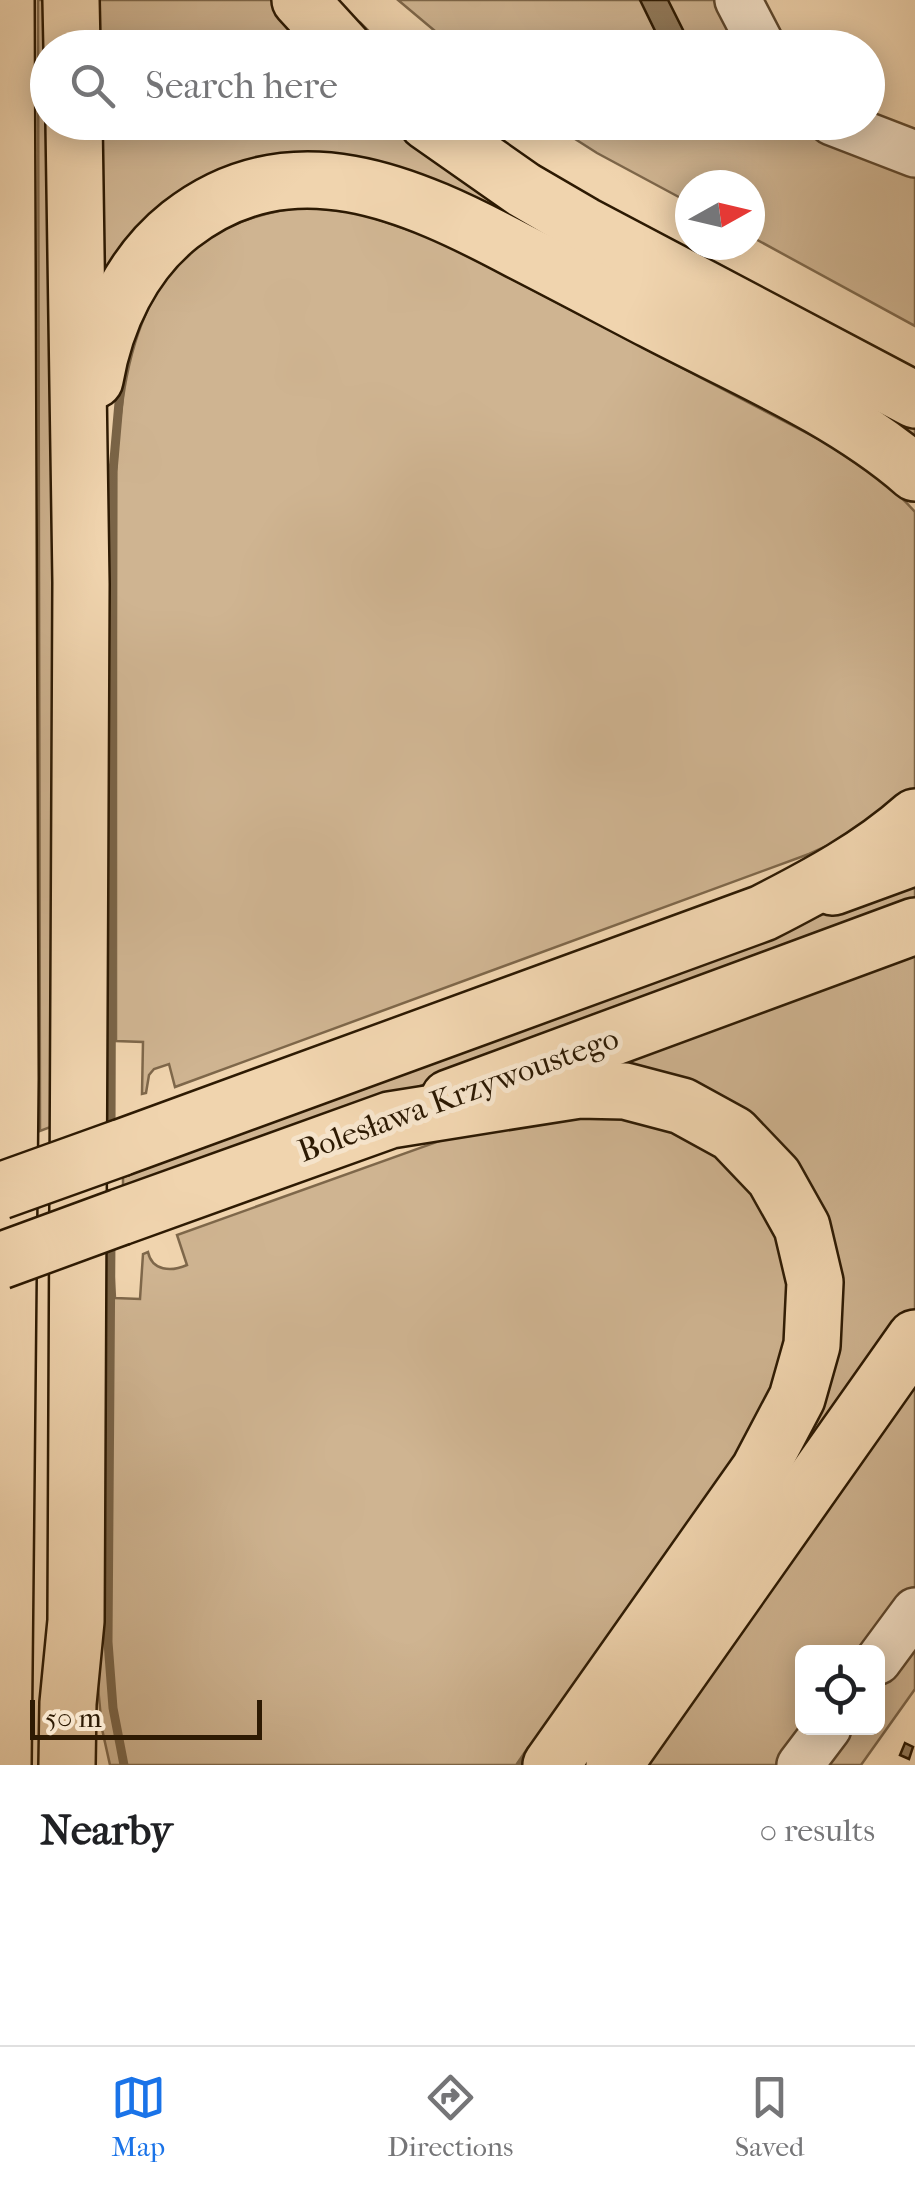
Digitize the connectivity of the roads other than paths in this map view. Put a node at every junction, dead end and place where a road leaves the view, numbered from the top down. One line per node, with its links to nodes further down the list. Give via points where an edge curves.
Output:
1 (6, 0): 27 (main road, via 10,1079)
2 (72, 0): 5 (main road)
3 (300, 0): 6 (main road)
4 (738, 0): 7 (lane)
5 (72, 30)
6 (328, 30)
7 (754, 30)
8 (74, 140): 14 (main road)
9 (452, 140): 12 (main road, via 584,226)
10 (879, 140): 11 (lane)
11 (915, 154)
12 (915, 400)
13 (915, 472): 14 (main road, via 840,420 446,214 365,185 279,182 232,194 191,216 150,254 116,310 93,396)
14 (81, 582): 24 (main road)
15 (915, 817): 17 (main road, via 879,846)
16 (915, 858): 17 (main road, Bolesława Krzywoustego)
17 (763, 913): 20 (main road, Bolesława Krzywoustego, bridge)
18 (915, 926): 19 (main road, Bolesława Krzywoustego)
19 (390, 1120): 21 (main road, Bolesława Krzywoustego, bridge); 30 (main road, via 579,1090 668,1100 708,1118 752,1152 792,1204 809,1249 814,1334 786,1422)
20 (0, 1192)
21 (0, 1261)
22 (915, 1338): 31 (main road)
23 (915, 1611): 25 (lane)
24 (76, 1621): 28 (main road); 29 (main road)
25 (885, 1652)
26 (823, 1735): 32 (lane)
27 (2, 1765)
28 (67, 1765)
29 (97, 1765)
30 (551, 1765)
31 (614, 1765)
32 (800, 1765)

